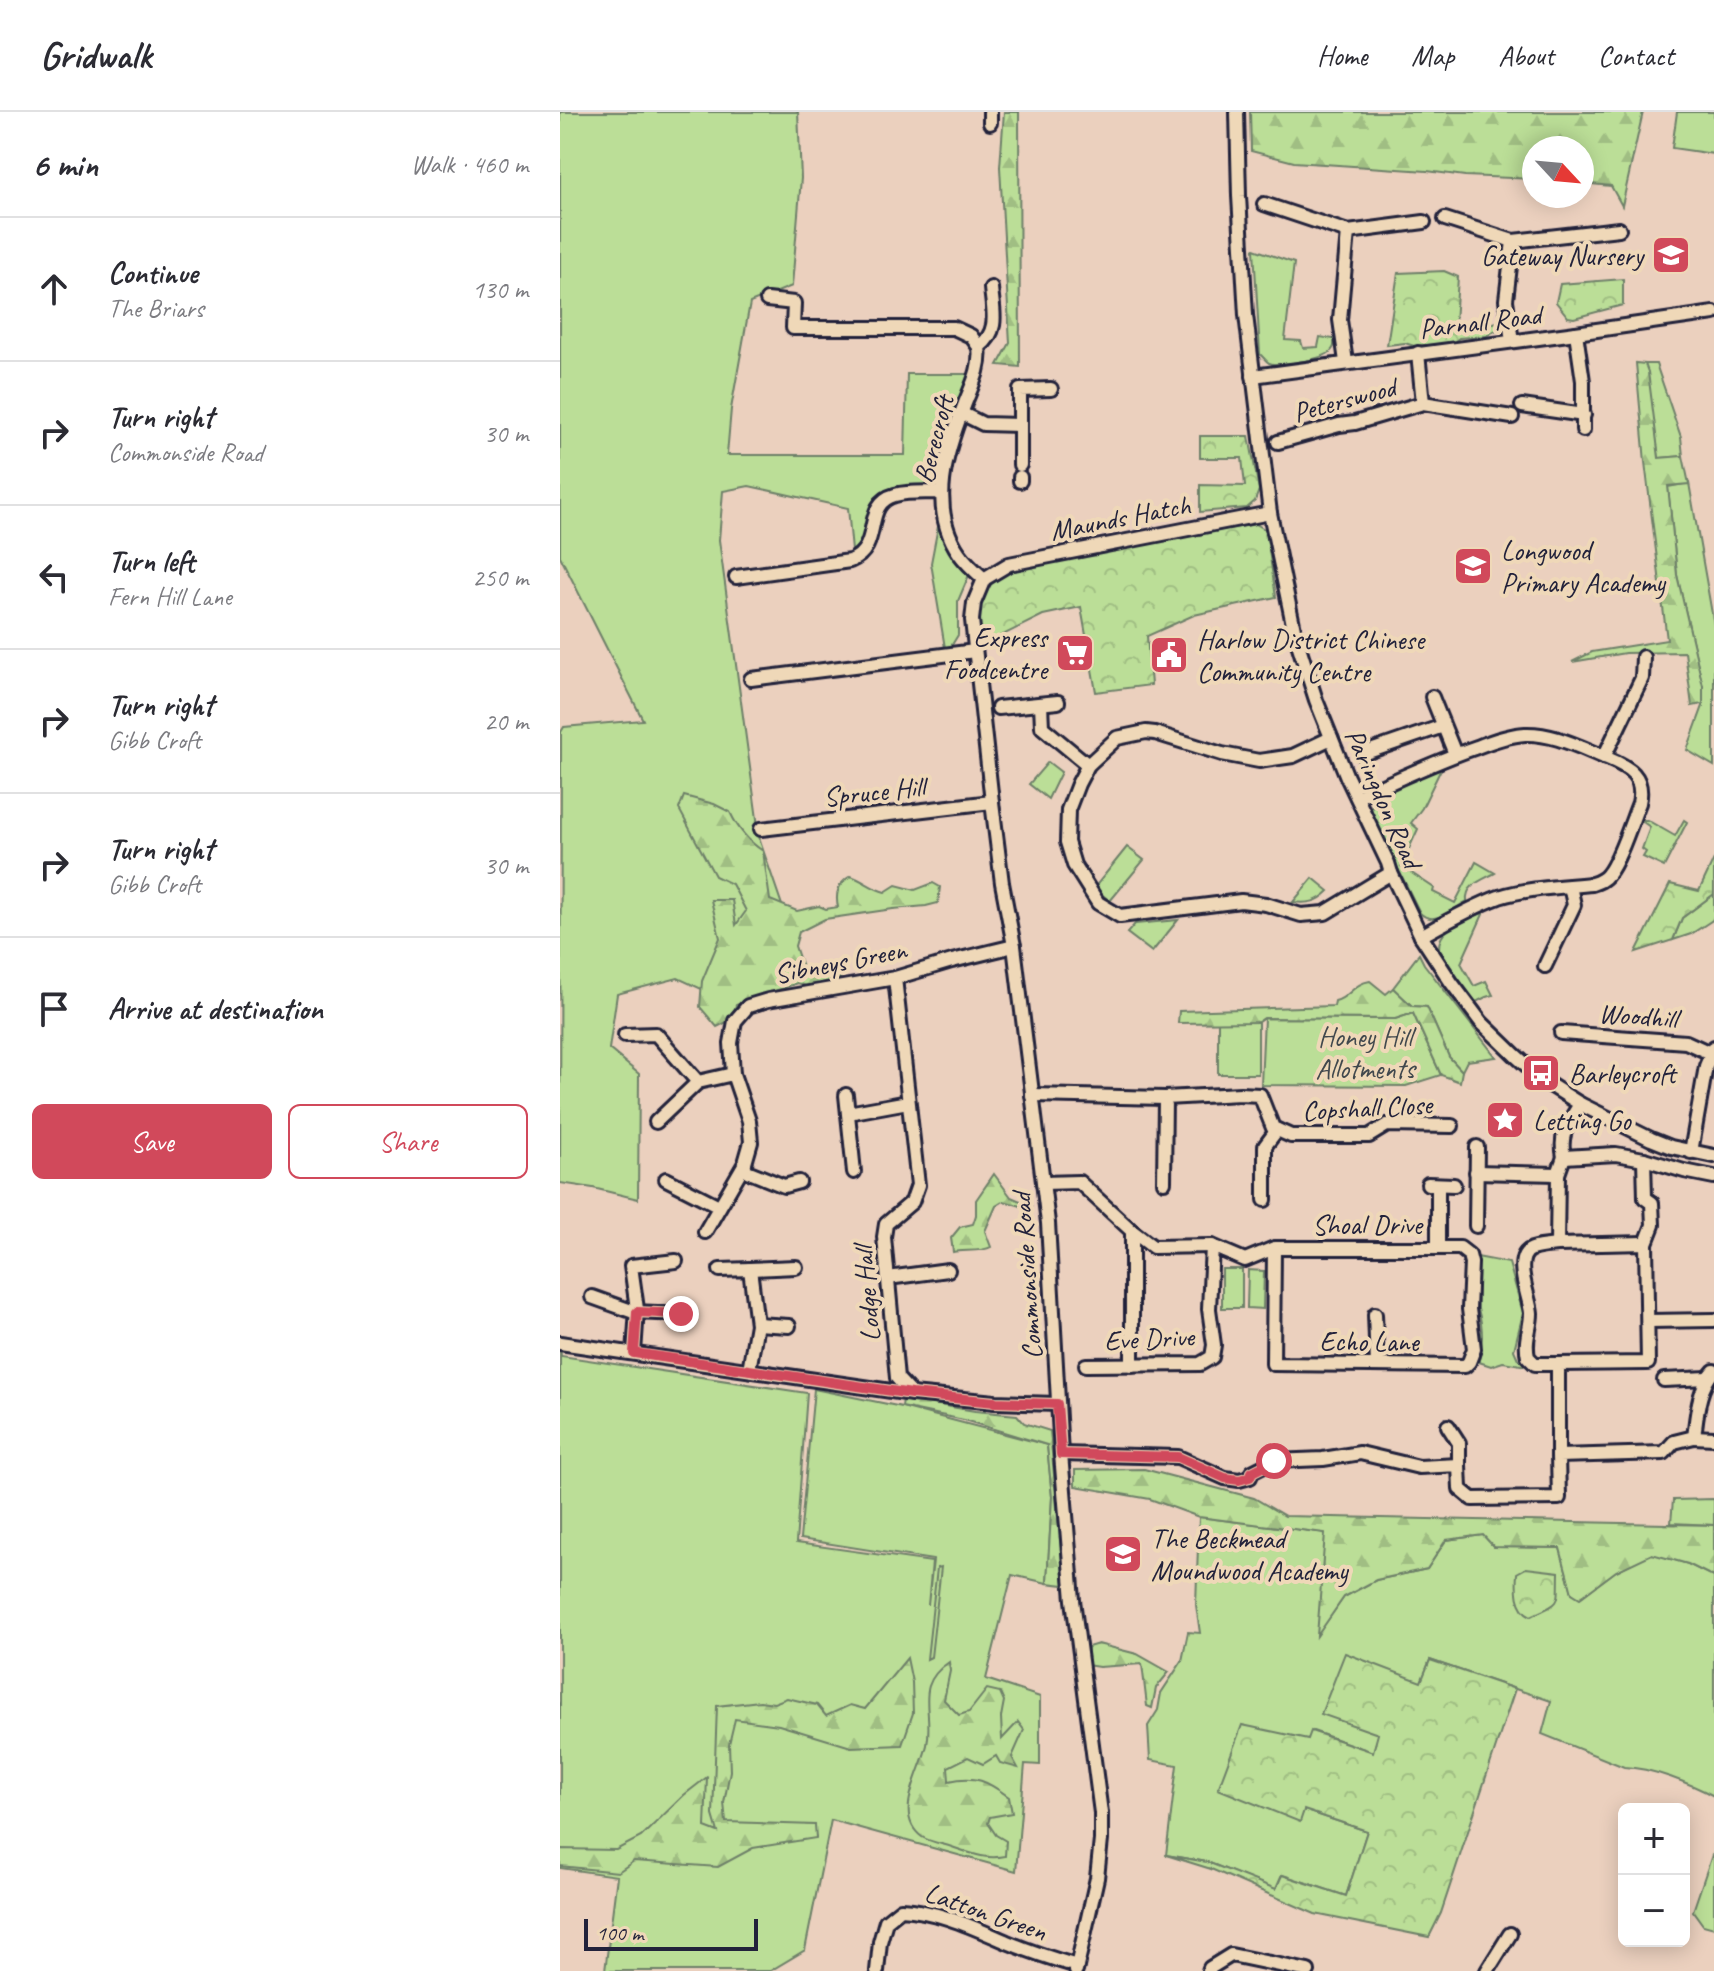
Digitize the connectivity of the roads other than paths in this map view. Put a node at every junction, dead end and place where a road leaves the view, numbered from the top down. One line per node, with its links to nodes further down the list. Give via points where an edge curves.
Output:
1 (1237, 112): 16 (street, Paringdon Road)
2 (1264, 204): 6 (street)
3 (1445, 219): 7 (street)
4 (1424, 222): 6 (street)
5 (1619, 229): 7 (street)
6 (1348, 232): 15 (street, Peterswood, via 1340,320)
7 (1513, 241): 12 (street, via 1506,300)
8 (991, 288): 13 (street, Berecroft, via 993,329)
9 (767, 300): 13 (street, via 794,303 793,328 954,328 966,332)
10 (1714, 313): 11 (street, Parnall Road)
11 (1576, 333): 12 (street, Parnall Road); 21 (street)
12 (1512, 341): 14 (street, Parnall Road)
13 (979, 347): 20 (street, Berecroft, via 979,366)
14 (1418, 353): 15 (street, Parnall Road); 18 (street, Peterswood)
15 (1346, 362): 16 (street, Parnall Road)
16 (1253, 376): 28 (street, Paringdon Road)
17 (1051, 389): 23 (street, via 1020,390)
18 (1423, 403): 22 (street, Peterswood); 25 (street, Peterswood)
19 (1522, 406): 21 (street)
20 (961, 413): 23 (street, via 983,424); 27 (street, Berecroft)
21 (1584, 415): 24 (street)
22 (1512, 417)
23 (1020, 425): 26 (street)
24 (1583, 430)
25 (1278, 442)
26 (1020, 474)
27 (940, 492): 29 (street, via 894,495 883,502 874,516 869,544 850,561); 30 (street, Berecroft, via 946,526 958,552)
28 (1270, 513): 30 (street, Maunds Hatch, via 1009,564); 39 (street, Paringdon Road, via 1295,634)
29 (736, 577)
30 (984, 579): 31 (street, Commonside Road, via 974,603)
31 (975, 651): 33 (street); 45 (street, Commonside Road)
32 (1643, 657): 42 (street, via 1642,678)
33 (751, 679)
34 (1432, 697): 38 (street)
35 (1058, 702): 36 (street)
36 (1041, 704): 37 (street); 43 (street, via 1042,727)
37 (998, 708)
38 (1443, 726): 40 (street); 41 (street)
39 (1331, 738): 43 (street, via 1293,756 1259,761 1146,732 1117,738); 44 (street, Paringdon Road)
40 (1362, 754)
41 (1455, 754): 42 (street, via 1525,734 1554,738); 44 (street)
42 (1604, 757): 48 (street, via 1634,774 1639,803 1608,874 1597,882)
43 (1088, 765): 47 (street, via 1068,810 1067,842 1074,865 1098,903 1120,916 1241,901 1301,915 1325,913)
44 (1357, 797): 47 (street, Paringdon Road)
45 (992, 802): 46 (street, Spruce Hill); 50 (street, Commonside Road)
46 (761, 829)
47 (1391, 873): 49 (street, Paringdon Road)
48 (1570, 886): 49 (street, via 1497,898); 51 (street, via 1574,905)
49 (1421, 936): 62 (street, Paringdon Road, via 1481,1022 1544,1081)
50 (1014, 946): 52 (street, Sibneys Green); 59 (street, Commonside Road)
51 (1545, 966)
52 (895, 978): 56 (street, Sibneys Green, via 748,1006 735,1021); 61 (street, Lodge Hall)
53 (1561, 1033): 55 (street, Woodhill, via 1686,1042)
54 (625, 1035): 57 (street, via 656,1034)
55 (1712, 1050): 68 (street, Woodhill)
56 (733, 1074): 57 (street); 72 (street, Sibneys Green, via 751,1142)
57 (698, 1082): 64 (street)
58 (846, 1095): 63 (street)
59 (1032, 1095): 60 (street, Copshall Close); 80 (street, Commonside Road)
60 (1165, 1098): 66 (street, Copshall Close, via 1260,1095); 79 (street)
61 (908, 1102): 63 (street); 97 (street, Lodge Hall, via 918,1185 912,1202 886,1224)
62 (1580, 1104): 68 (street, Paringdon Road); 70 (street, via 1564,1129)
63 (848, 1113): 73 (street)
64 (656, 1122)
65 (1452, 1126): 66 (street, Copshall Close, via 1387,1125 1369,1136 1291,1136)
66 (1277, 1130): 82 (street, via 1265,1146)
67 (1477, 1147): 74 (street)
68 (1691, 1152): 69 (street, Paringdon Road)
69 (1714, 1156)
70 (1564, 1157): 71 (street, via 1616,1154); 75 (street)
71 (1644, 1159): 76 (street); 87 (street, via 1645,1198 1652,1203 1653,1225)
72 (742, 1169): 78 (street, via 784,1186); 83 (street, Sibneys Green)
73 (854, 1172)
74 (1476, 1172): 75 (street); 84 (street)
75 (1558, 1174): 88 (street)
76 (1714, 1177)
77 (666, 1179): 83 (street)
78 (799, 1182)
79 (1164, 1182)
80 (1043, 1183): 85 (street, Shoal Drive, via 1079,1182); 117 (street, Commonside Road)
81 (1454, 1185): 91 (street, via 1433,1184)
82 (1265, 1200)
83 (719, 1206): 86 (street, Sibneys Green)
84 (1476, 1226)
85 (1132, 1231): 89 (street, Shoal Drive, via 1153,1247); 110 (street)
86 (705, 1232)
87 (1646, 1243): 88 (street); 103 (street)
88 (1557, 1245): 108 (street, via 1527,1251 1522,1269 1531,1315 1528,1357 1535,1364)
89 (1212, 1246): 90 (street, Shoal Drive, via 1245,1260); 110 (street, Eve Drive, via 1212,1357 1200,1364)
90 (1274, 1248): 91 (street, Shoal Drive); 111 (street, Echo Lane, via 1273,1364)
91 (1438, 1248): 112 (street, Shoal Drive, via 1460,1248 1471,1263 1474,1349)
92 (676, 1261): 99 (street, via 631,1266)
93 (796, 1267): 94 (street)
94 (750, 1269): 95 (street); 104 (street)
95 (720, 1270)
96 (948, 1270): 97 (street)
97 (888, 1278): 116 (street, Lodge Hall, via 897,1378)
98 (592, 1297): 99 (street)
99 (637, 1312): 100 (street); 107 (street)
100 (681, 1314)
101 (1375, 1314): 111 (street)
102 (1714, 1320): 103 (street)
103 (1648, 1321): 108 (street, via 1648,1363)
104 (757, 1324): 105 (street); 113 (street)
105 (789, 1326)
106 (560, 1343): 107 (street)
107 (634, 1353): 113 (street)
108 (1558, 1364): 122 (street)
109 (1086, 1365): 110 (street, Eve Drive)
110 (1132, 1365)
111 (1377, 1365): 112 (street, Echo Lane)
112 (1465, 1366)
113 (749, 1370): 116 (street)
114 (1711, 1374): 115 (street); 119 (street)
115 (1664, 1380)
116 (912, 1394): 117 (street)
117 (1057, 1404): 121 (street, Commonside Road)
118 (1448, 1426): 123 (street, via 1459,1443)
119 (1694, 1437): 120 (street); 122 (street, via 1674,1442 1664,1453)
120 (1714, 1438)
121 (1061, 1454): 123 (street, via 1178,1457 1239,1480 1274,1461 1360,1453 1419,1467); 125 (street, Commonside Road, via 1101,1813 1097,1878)
122 (1558, 1456): 123 (street, via 1559,1498 1472,1499 1460,1489)
123 (1459, 1465)
124 (1510, 1934): 129 (street)
125 (1076, 1969): 126 (street, Latton Green, via 969,1925 901,1909 886,1921)
126 (877, 1971)
127 (1209, 1971): 128 (street, via 1231,1955)
128 (1308, 1971)
129 (1487, 1971)

